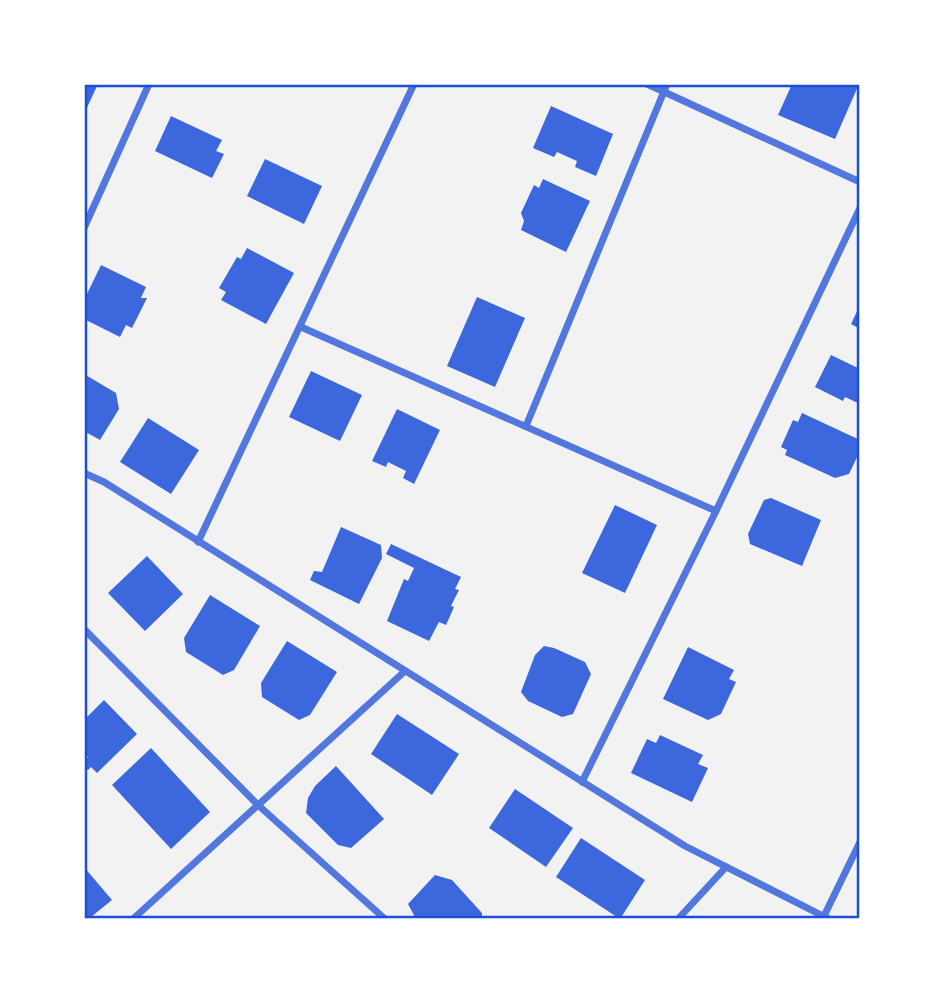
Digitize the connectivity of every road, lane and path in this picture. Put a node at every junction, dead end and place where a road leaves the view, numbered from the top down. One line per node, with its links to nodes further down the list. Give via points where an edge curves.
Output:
1 (149, 84): 7 (street)
2 (414, 84): 8 (street)
3 (647, 84): 4 (street)
4 (665, 88): 5 (street); 9 (street)
5 (860, 182)
6 (860, 208): 11 (street)
7 (84, 228)
8 (301, 327): 9 (street); 12 (street)
9 (526, 426): 11 (street)
10 (84, 473): 12 (street)
11 (716, 511): 15 (street)
12 (198, 541): 14 (street)
13 (84, 629): 16 (street)
14 (405, 671): 15 (street); 16 (street)
15 (582, 782): 18 (street)
16 (258, 805): 20 (street); 21 (street)
17 (860, 842): 19 (street)
18 (726, 867): 19 (street); 22 (street)
19 (827, 917)
20 (133, 919)
21 (385, 919)
22 (678, 919)

